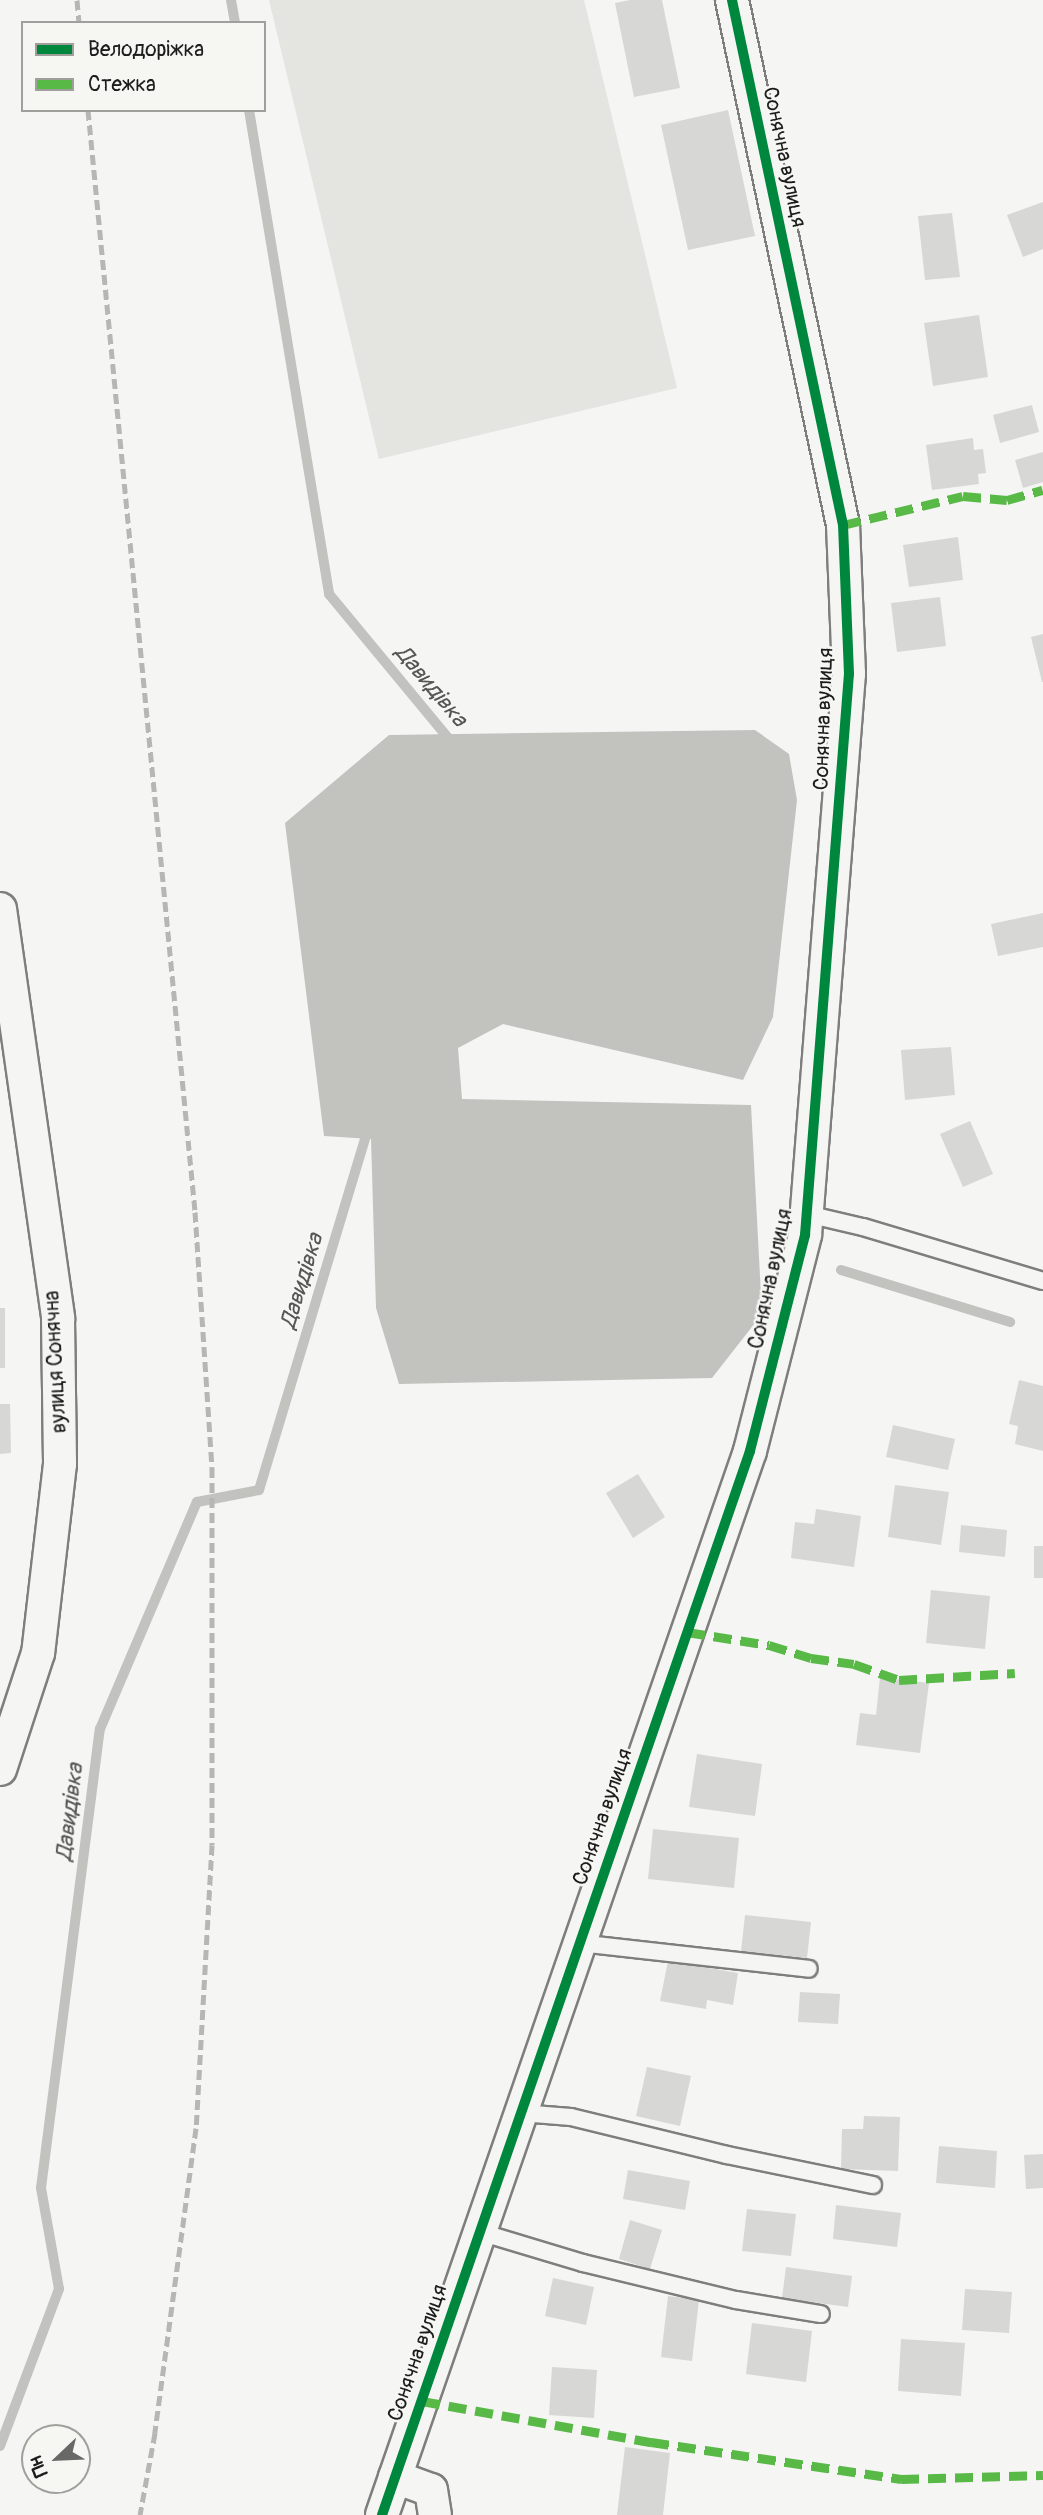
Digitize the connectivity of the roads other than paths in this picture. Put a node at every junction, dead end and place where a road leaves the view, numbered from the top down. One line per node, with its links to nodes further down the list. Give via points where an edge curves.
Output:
1 (732, 0): 3 (street, Сонячна вулиця, via 843,525 849,674)
2 (0, 909): 5 (street, вулиця Сонячна, via 58,1319 60,1464 38,1653)
3 (807, 1214): 4 (lane); 6 (street, Сонячна вулиця, via 750,1451)
4 (1043, 1281)
5 (0, 1769)
6 (579, 1943): 7 (lane); 8 (street, Сонячна вулиця)
7 (809, 1969)
8 (521, 2113): 9 (lane, via 571,2117); 10 (street, Сонячна вулиця)
9 (873, 2185)
10 (480, 2232): 11 (lane, via 736,2300); 12 (street, Сонячна вулиця)
11 (821, 2314)
12 (395, 2477): 13 (street, Сонячна вулиця); 14 (street, via 430,2490)
13 (382, 2515)
14 (435, 2515)

